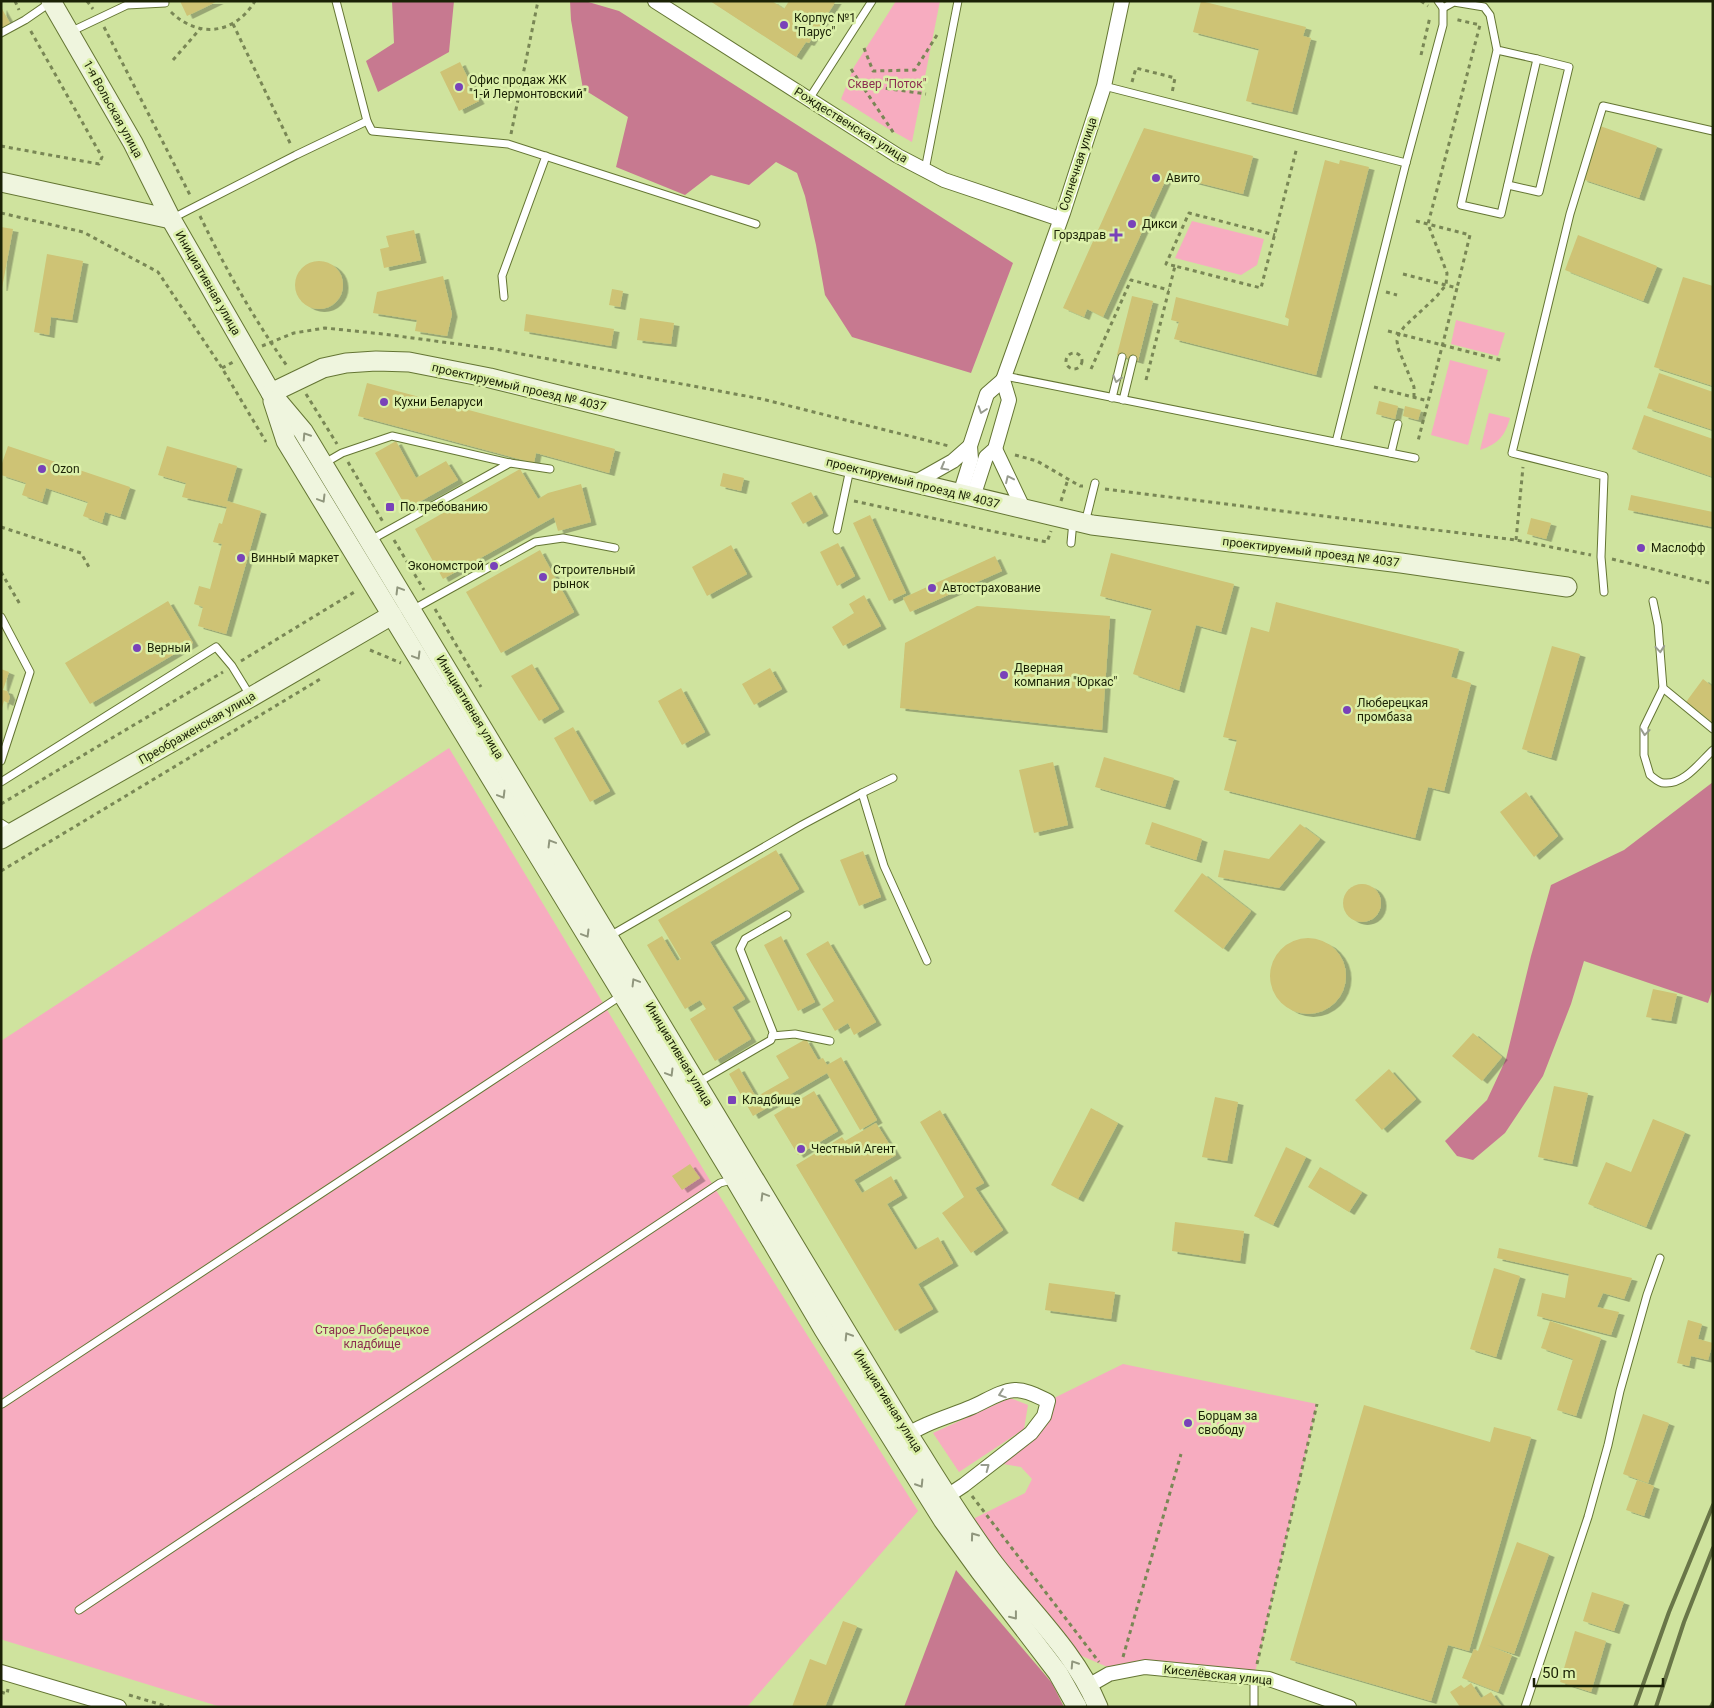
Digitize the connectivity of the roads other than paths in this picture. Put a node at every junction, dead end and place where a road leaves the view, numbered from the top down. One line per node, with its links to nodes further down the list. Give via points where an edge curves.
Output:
1 (51, 1): 10 (main road, 1-я Вольская улица); 11 (lane)
2 (336, 1): 16 (lane)
3 (655, 1): 15 (street, Рождественская улица)
4 (872, 1): 15 (lane)
5 (958, 1): 20 (lane)
6 (1122, 1): 14 (street, Солнечная улица)
7 (1438, 1): 9 (lane)
8 (165, 3): 10 (lane, via 127,5)
9 (1443, 8): 12 (lane, via 1454,2 1484,7 1490,15); 19 (lane, via 1443,25)
10 (70, 32): 23 (main road, 1-я Вольская улица, via 133,143)
11 (1, 33)
12 (1497, 50): 13 (lane); 22 (lane, via 1461,205 1501,214)
13 (1537, 59): 22 (lane); 22 (lane, via 1569,67 1539,192)
14 (1104, 86): 19 (lane); 24 (street, Солнечная улица)
15 (809, 99): 20 (street, Рождественская улица)
16 (367, 121): 18 (lane, via 372,131 508,144); 23 (lane)
17 (1713, 131): 53 (lane, via 1603,106 1570,214 1512,453 1604,476 1601,556)
18 (546, 156): 25 (lane); 26 (lane, via 502,276)
19 (1406, 163): 34 (lane)
20 (925, 171): 24 (street, Рождественская улица)
21 (1, 182): 23 (main road, Инициативная улица)
22 (1508, 185)
23 (171, 219): 30 (main road, Инициативная улица)
24 (1060, 219): 29 (street, Солнечная улица)
25 (756, 224)
26 (504, 297)
27 (1122, 357): 31 (lane, one-way to 31)
28 (1133, 359): 32 (lane)
29 (1004, 378): 31 (lane); 35 (street, one-way to 35, via 987,394); 36 (street, via 1009,400)
30 (271, 393): 40 (main road, Инициативная улица, one-way to 30, via 303,431); 41 (main road, проектируемый проезд № 4037, via 323,368 346,363 409,362 490,378); 57 (main road, Инициативная улица, one-way to 57, via 286,441)
31 (1112, 398): 32 (lane)
32 (1122, 400): 34 (lane)
33 (1398, 424): 37 (lane)
34 (1336, 442): 37 (lane)
35 (964, 447): 43 (street, one-way to 43, via 953,461); 45 (street, via 970,459)
36 (1001, 451): 45 (street, via 986,456); 46 (street, one-way to 36)
37 (1391, 453): 38 (lane)
38 (1415, 458)
39 (510, 463): 40 (lane, via 392,436 342,453); 42 (lane); 49 (lane)
40 (323, 464): 49 (main road, Инициативная улица)
41 (850, 467): 43 (main road, проектируемый проезд № 4037); 48 (lane)
42 (550, 469)
43 (914, 483): 45 (main road, проектируемый проезд № 4037)
44 (1095, 485): 47 (lane)
45 (966, 496): 46 (main road, проектируемый проезд № 4037)
46 (1024, 510): 47 (main road, проектируемый проезд № 4037)
47 (1079, 522): 50 (lane); 52 (main road, проектируемый проезд № 4037)
48 (838, 530)
49 (369, 541): 55 (main road, Инициативная улица, one-way to 49)
50 (1071, 543)
51 (615, 548): 55 (lane, via 563,538 535,542)
52 (1566, 587)
53 (1604, 592)
54 (1653, 601): 58 (lane, one-way to 58)
55 (411, 611): 68 (main road, Инициативная улица, one-way to 55)
56 (1, 617): 62 (lane, via 30,672)
57 (384, 619): 59 (main road, Преображенская улица); 70 (main road, Инициативная улица, one-way to 70)
58 (1664, 688): 60 (lane); 61 (lane, one-way to 61, via 1644,728 1644,755 1650,775 1662,783 1676,782)
59 (251, 697): 64 (lane, via 216,647); 66 (main road, Преображенская улица)
60 (1713, 729)
61 (1713, 750)
62 (1, 762)
63 (893, 778): 65 (lane)
64 (1, 782)
65 (862, 793): 68 (lane); 69 (lane, via 884,866)
66 (6, 831)
67 (787, 915): 71 (lane, via 745,939 740,949)
68 (608, 937): 73 (main road, Инициативная улица, one-way to 68)
69 (927, 962)
70 (623, 994): 74 (main road, Инициативная улица, one-way to 74); 76 (lane)
71 (772, 1036): 72 (lane, via 795,1034); 73 (lane, via 771,1040)
72 (830, 1041)
73 (697, 1084): 77 (main road, Инициативная улица, one-way to 73)
74 (735, 1179): 77 (main road, Инициативная улица, via 824,1330); 79 (lane, via 714,1187)
75 (1660, 1258): 88 (lane, via 1620,1391 1588,1517)
76 (2, 1404)
77 (901, 1438): 78 (main road, Инициативная улица); 78 (street, one-way to 77, via 1031,1433 1044,1416 1048,1402 1030,1392 1002,1393 923,1425)
78 (940, 1501): 82 (main road, Инициативная улица, one-way to 78, via 1074,1663); 84 (main road, Инициативная улица, one-way to 84, via 980,1571 1058,1673)
79 (78, 1610)
80 (1, 1672): 83 (street)
81 (1254, 1677): 82 (street, Киселёвская улица, via 1145,1667 1114,1673); 86 (lane); 87 (street, Киселёвская улица, via 1269,1679)
82 (1088, 1686): 85 (main road, Инициативная улица)
83 (119, 1707)
84 (1077, 1707)
85 (1098, 1707)
86 (1254, 1707)
87 (1349, 1707)
88 (1525, 1707)

